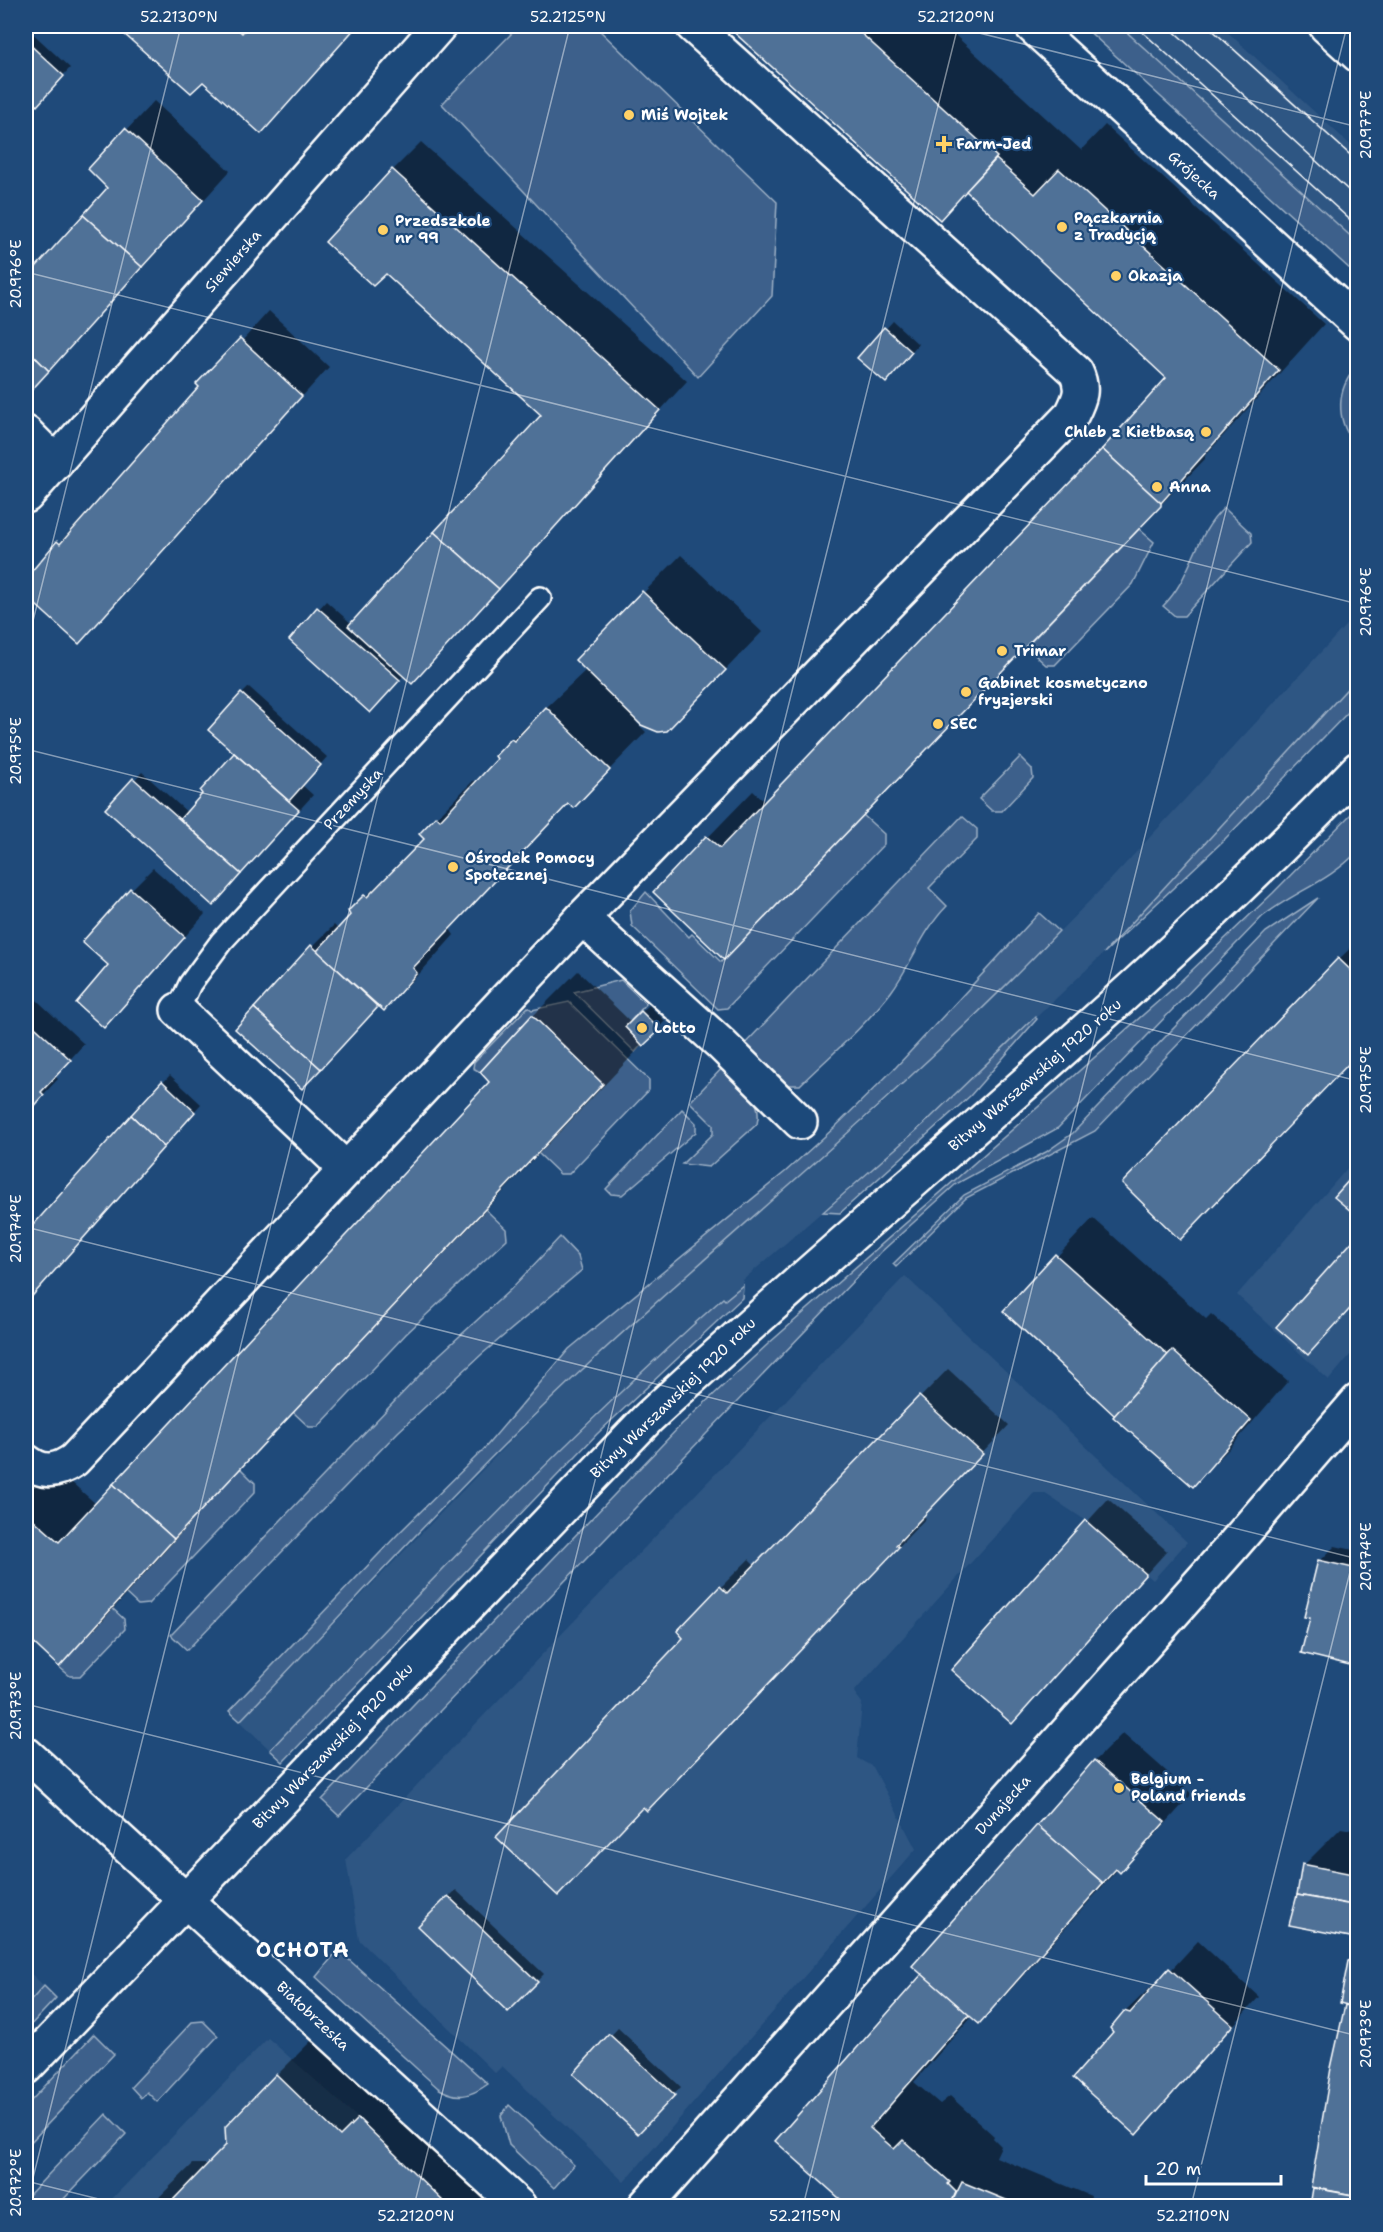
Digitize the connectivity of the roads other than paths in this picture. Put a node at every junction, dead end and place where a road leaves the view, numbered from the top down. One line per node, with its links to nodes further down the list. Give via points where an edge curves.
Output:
1 (439, 26): 8 (street, Siewierska)
2 (693, 26): 12 (street, via 1076,372 1082,392 1072,414)
3 (1032, 26): 6 (street, Grójecka)
4 (1326, 26): 5 (street)
5 (1358, 55)
6 (1358, 324)
7 (26, 433): 8 (street)
8 (56, 464): 9 (street, Siewierska)
9 (26, 496)
10 (540, 598): 13 (lane, Przemyska, via 221,942 190,984)
11 (1358, 769): 19 (street, Bitwy Warszawskiej 1920 roku, via 1264,866 1138,985 753,1321 648,1418)
12 (582, 918): 14 (street); 15 (street)
13 (178, 1010): 15 (street)
14 (800, 1122)
15 (345, 1168): 17 (street, via 74,1460 49,1471)
16 (1358, 1401): 22 (street, Dunajecka)
17 (26, 1461)
18 (26, 1754): 19 (street, Białobrzeska)
19 (185, 1899): 20 (street, Bitwy Warszawskiej 1920 roku); 21 (street, Białobrzeska)
20 (26, 2067)
21 (519, 2206)
22 (645, 2206)

